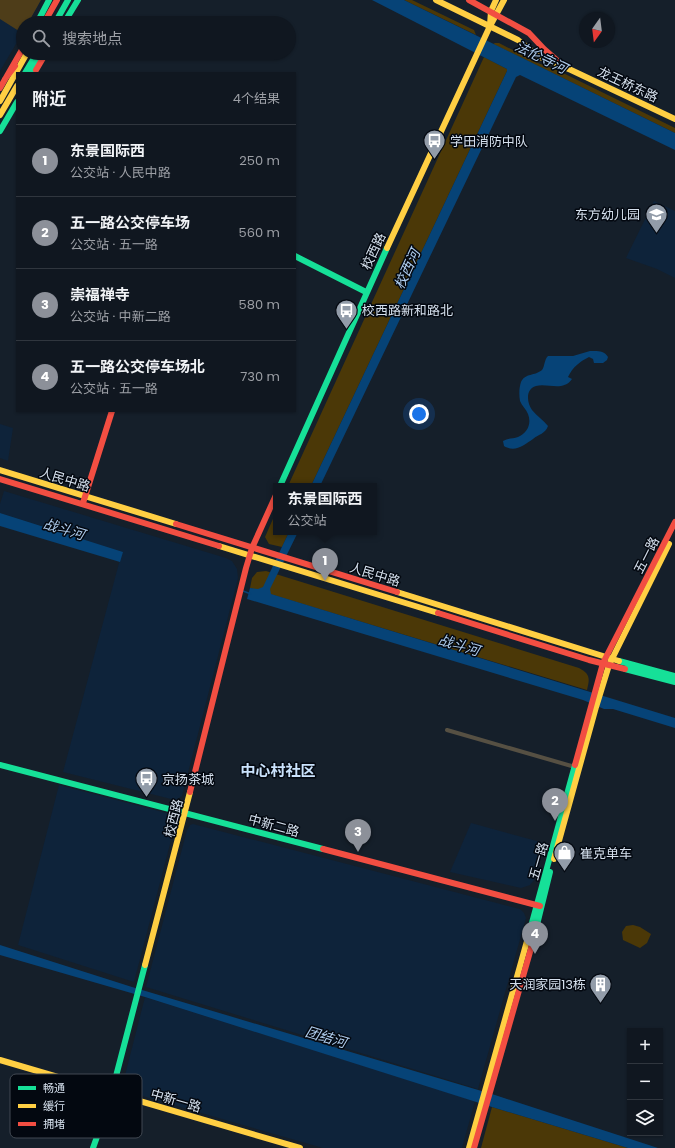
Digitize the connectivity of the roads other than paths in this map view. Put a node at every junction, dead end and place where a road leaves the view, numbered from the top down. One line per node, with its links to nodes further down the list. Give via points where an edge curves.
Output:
1 (49, 0): 11 (main road)
2 (57, 0): 12 (main road)
3 (68, 0): 13 (main road)
4 (78, 0): 14 (main road)
5 (436, 0): 15 (main road, 龙王桥东路)
6 (469, 0): 9 (main road, 龙王桥东路)
7 (496, 0): 9 (main road, 校西路)
8 (504, 0): 10 (main road, 校西路)
9 (492, 11): 10 (main road, 龙王桥东路); 15 (main road, 校西路)
10 (497, 15): 15 (main road, 校西路); 22 (main road, 龙王桥东路, via 529,33 554,60)
11 (41, 16)
12 (48, 16)
13 (59, 16)
14 (68, 16)
15 (490, 26): 22 (main road, 龙王桥东路, via 518,40 540,57); 35 (main road, 校西路)
16 (16, 60): 26 (main road)
17 (20, 60): 26 (main road)
18 (21, 60): 29 (main road)
19 (33, 60): 23 (main road)
20 (39, 60): 24 (main road)
21 (41, 60): 25 (main road)
22 (571, 70): 32 (main road, 龙王桥东路)
23 (26, 72)
24 (33, 72)
25 (34, 72)
26 (6, 79): 27 (main road)
27 (0, 88)
28 (16, 88): 31 (main road)
29 (0, 101)
30 (15, 109): 33 (main road)
31 (0, 115)
32 (675, 119)
33 (0, 131)
34 (296, 257): 35 (main road)
35 (366, 292): 39 (main road, 校西路)
36 (112, 412): 40 (main road)
37 (0, 470): 40 (main road, 人民中路)
38 (0, 479): 42 (main road, 人民中路)
39 (281, 483)
40 (85, 496): 42 (main road); 45 (main road, 人民中路)
41 (273, 502): 45 (main road, 校西路)
42 (83, 503): 46 (main road, 人民中路)
43 (675, 522): 47 (main road, 五一路)
44 (675, 532): 47 (main road, 五一路)
45 (252, 548): 46 (main road, 校西路); 47 (main road, 人民中路)
46 (250, 555): 47 (main road, 人民中路); 54 (main road, 校西路)
47 (607, 661): 48 (main road, 人民中路); 49 (main road, 人民中路); 50 (main road, 五一路)
48 (675, 676)
49 (675, 682)
50 (593, 706): 53 (main road, 五一路); 55 (main road, 五一路)
51 (447, 730): 53 (street)
52 (0, 765): 54 (main road, 中新二路)
53 (580, 768): 55 (main road, 五一路)
54 (185, 813): 55 (main road, 中新二路); 58 (main road, 校西路)
55 (539, 906): 60 (main road, 五一路)
56 (0, 1060): 57 (main road, 中新一路)
57 (49, 1074)
58 (117, 1074)
59 (142, 1101): 63 (main road, 中新一路)
60 (483, 1107): 64 (main road, 五一路); 65 (main road, 五一路)
61 (97, 1138): 62 (main road, 校西路)
62 (93, 1148)
63 (300, 1148)
64 (469, 1148)
65 (474, 1148)

